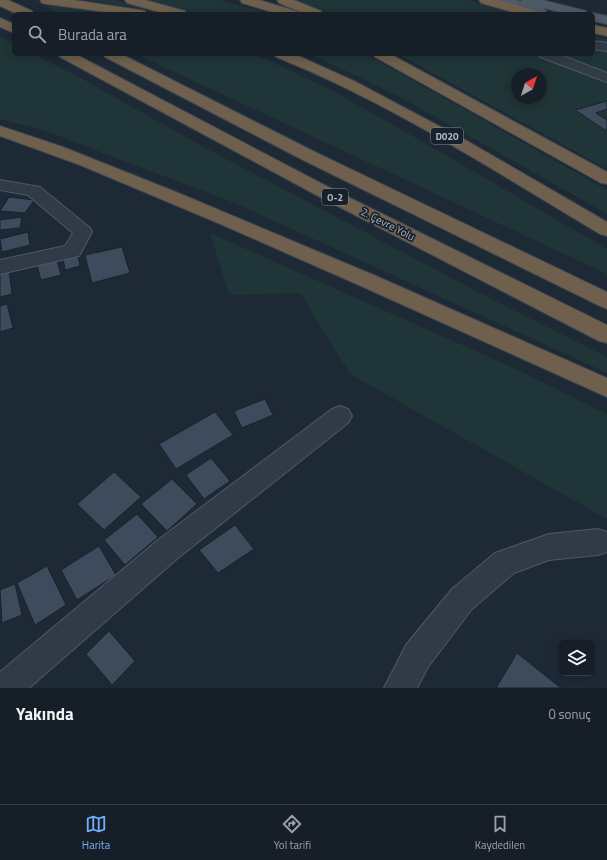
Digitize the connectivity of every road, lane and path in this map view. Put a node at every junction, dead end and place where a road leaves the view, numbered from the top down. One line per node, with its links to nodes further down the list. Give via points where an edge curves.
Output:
1 (46, 0): 10 (highway)
2 (130, 0): 11 (highway)
3 (246, 0): 12 (highway)
4 (283, 0): 13 (highway)
5 (485, 0): 14 (highway)
6 (503, 0): 15 (main road)
7 (527, 0): 16 (main road)
8 (0, 1): 9 (highway)
9 (23, 12)
10 (127, 12)
11 (173, 12)
12 (285, 12)
13 (311, 12)
14 (525, 12)
15 (543, 12)
16 (573, 12)
17 (595, 17): 18 (main road)
18 (607, 20)
19 (0, 22): 21 (highway)
20 (595, 25): 22 (main road)
21 (12, 27)
22 (607, 28)
23 (595, 29): 24 (highway)
24 (607, 32)
25 (595, 46): 26 (street)
26 (607, 47)
27 (69, 56): 39 (highway, 2. Çevre Yolu / O-2, via 326,193)
28 (114, 56): 38 (highway, O-2, via 309,156)
29 (286, 56): 36 (highway, D020, via 374,97 452,139)
30 (385, 56): 34 (highway)
31 (550, 56): 32 (street)
32 (607, 78)
33 (0, 131): 40 (highway, via 44,145 158,190)
34 (607, 179)
35 (0, 185): 37 (street, via 34,191 83,232 72,251)
36 (607, 230)
37 (0, 267)
38 (607, 301)
39 (607, 335)
40 (607, 388)
41 (340, 416): 43 (street, via 168,549)
42 (598, 542): 44 (street, via 549,547 505,563 462,599 417,656)
43 (5, 688)
44 (400, 688)

